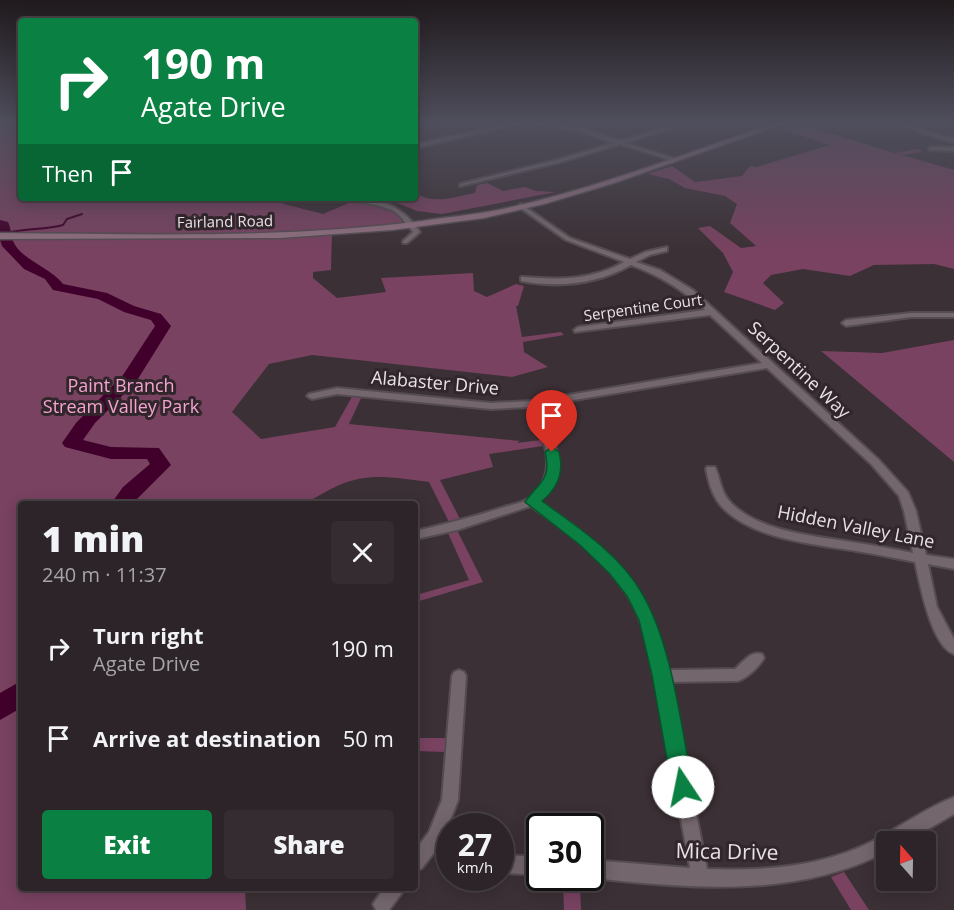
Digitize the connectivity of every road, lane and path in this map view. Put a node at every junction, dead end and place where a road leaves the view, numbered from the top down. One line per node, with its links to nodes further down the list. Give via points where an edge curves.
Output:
1 (541, 165): 3 (street)
2 (657, 165): 5 (main road, Fairland Road)
3 (462, 185)
4 (358, 201): 6 (street, via 398,209)
5 (521, 206): 6 (main road, Fairland Road); 10 (street, Serpentine Way, via 568,239)
6 (412, 226): 7 (main road, Fairland Road, via 260,237); 8 (street, via 417,235)
7 (0, 236)
8 (405, 242)
9 (664, 249): 10 (street, via 648,251)
10 (630, 261): 11 (street, via 610,273 586,280); 12 (street, Serpentine Way, via 678,283)
11 (524, 279)
12 (711, 312): 15 (street, Serpentine Court); 16 (street, Serpentine Way)
13 (954, 315): 14 (street, via 911,315)
14 (846, 323)
15 (578, 330)
16 (769, 366): 18 (street, Alabaster Drive); 22 (street, Serpentine Way, via 894,482 910,511)
17 (312, 396): 18 (street, Alabaster Drive, via 337,391 491,406)
18 (532, 404): 20 (street, via 555,464 552,478)
19 (711, 469): 22 (street, Hidden Valley Lane, via 712,484 725,503 761,527)
20 (532, 502): 21 (street); 26 (street, via 585,541 633,592 647,620)
21 (418, 535)
22 (920, 558): 23 (street, Hidden Valley Lane); 24 (street, Serpentine Way, via 931,607)
23 (954, 564)
24 (954, 648)
25 (757, 658): 26 (street, via 738,675)
26 (661, 675): 32 (street)
27 (459, 676): 29 (street, via 450,800)
28 (954, 805): 32 (street, Mica Drive, via 855,858 808,873 764,879)
29 (435, 838): 30 (street)
30 (418, 859)
31 (604, 870): 32 (street, Mica Drive)
32 (700, 876)
33 (393, 891): 34 (street)
34 (382, 904)

